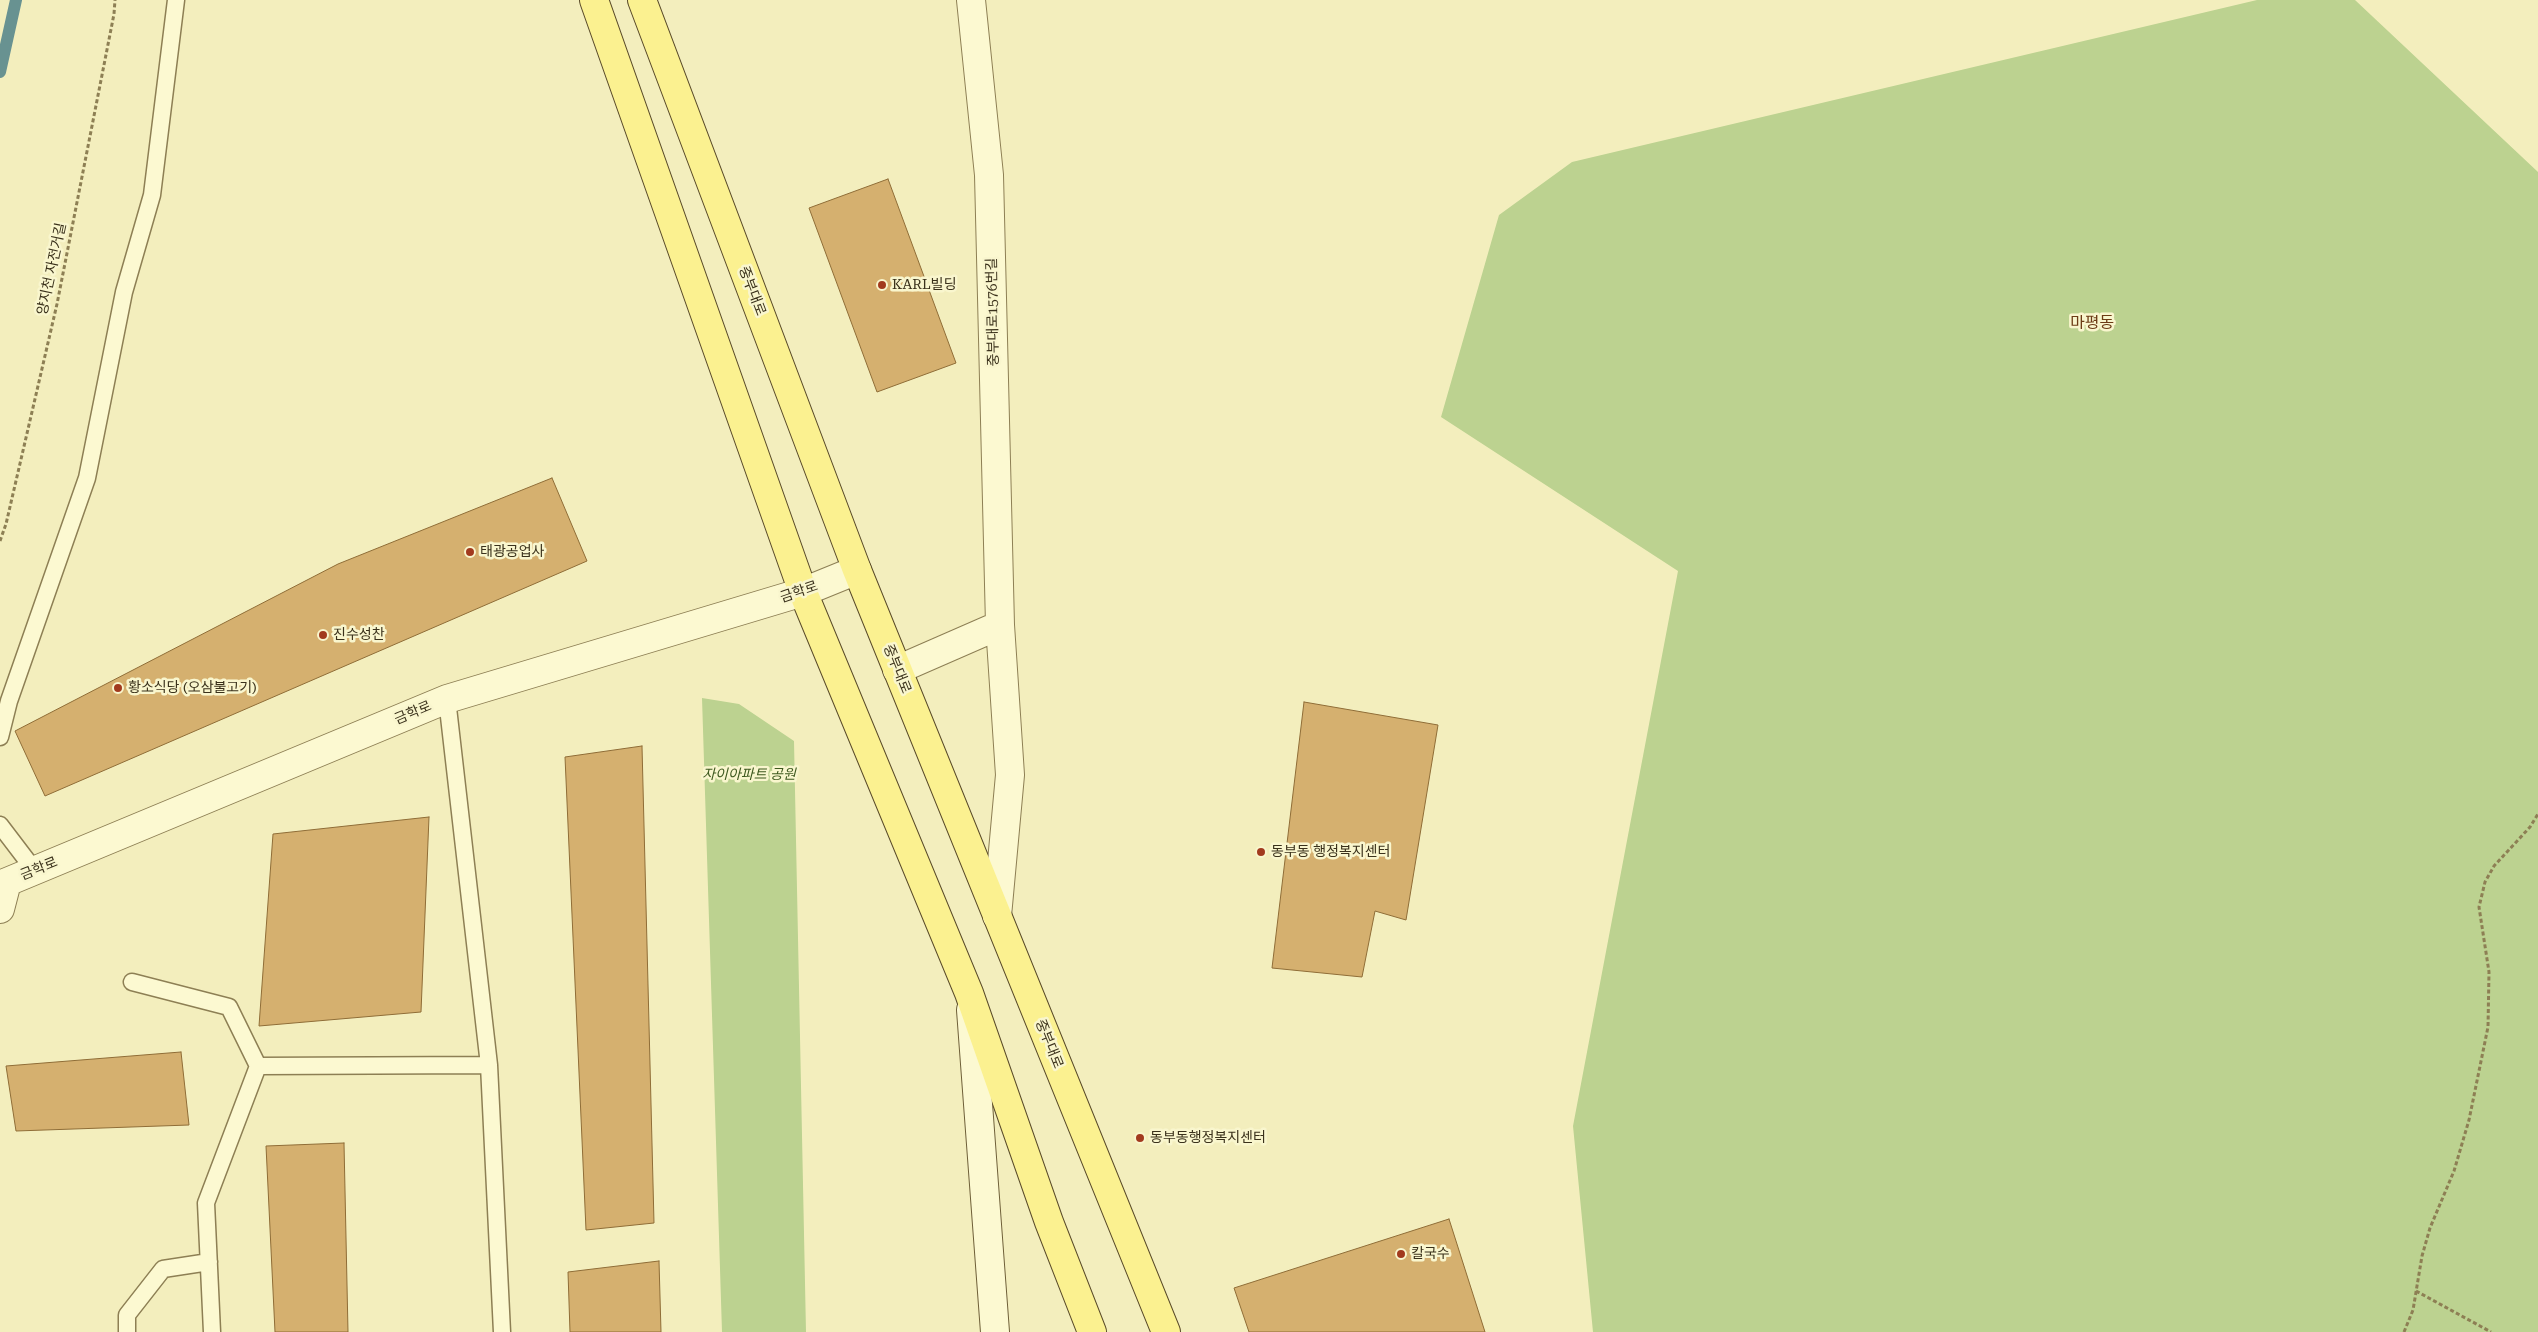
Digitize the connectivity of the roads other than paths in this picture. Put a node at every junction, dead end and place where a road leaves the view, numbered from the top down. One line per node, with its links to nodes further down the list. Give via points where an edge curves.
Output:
1 (176, 0): 10 (lane, via 152,194 124,292 87,478 8,701)
2 (594, 0): 6 (main road)
3 (642, 0): 5 (main road, 중부대로)
4 (971, 0): 7 (street, 중부대로1576번길, via 989,175)
5 (857, 570): 6 (street, 금학로); 8 (main road, 중부대로)
6 (803, 592): 9 (street, 금학로); 16 (main road)
7 (1000, 625): 8 (street); 14 (street, 중부대로1576번길, via 1010,775)
8 (897, 670): 14 (main road, 중부대로)
9 (447, 699): 12 (street, 금학로); 17 (lane)
10 (0, 737)
11 (0, 825): 12 (lane)
12 (35, 871): 13 (street, 금학로, via 7,882)
13 (0, 909)
14 (997, 916): 25 (main road, 중부대로)
15 (132, 982): 18 (lane, via 229,1007)
16 (969, 993): 23 (street); 24 (main road, via 1049,1222)
17 (489, 1064): 18 (lane); 22 (lane)
18 (258, 1066): 19 (lane, via 206,1203)
19 (209, 1262): 20 (lane, via 163,1269 127,1315); 21 (lane)
20 (128, 1332)
21 (212, 1332)
22 (502, 1332)
23 (995, 1332)
24 (1092, 1332)
25 (1166, 1332)

